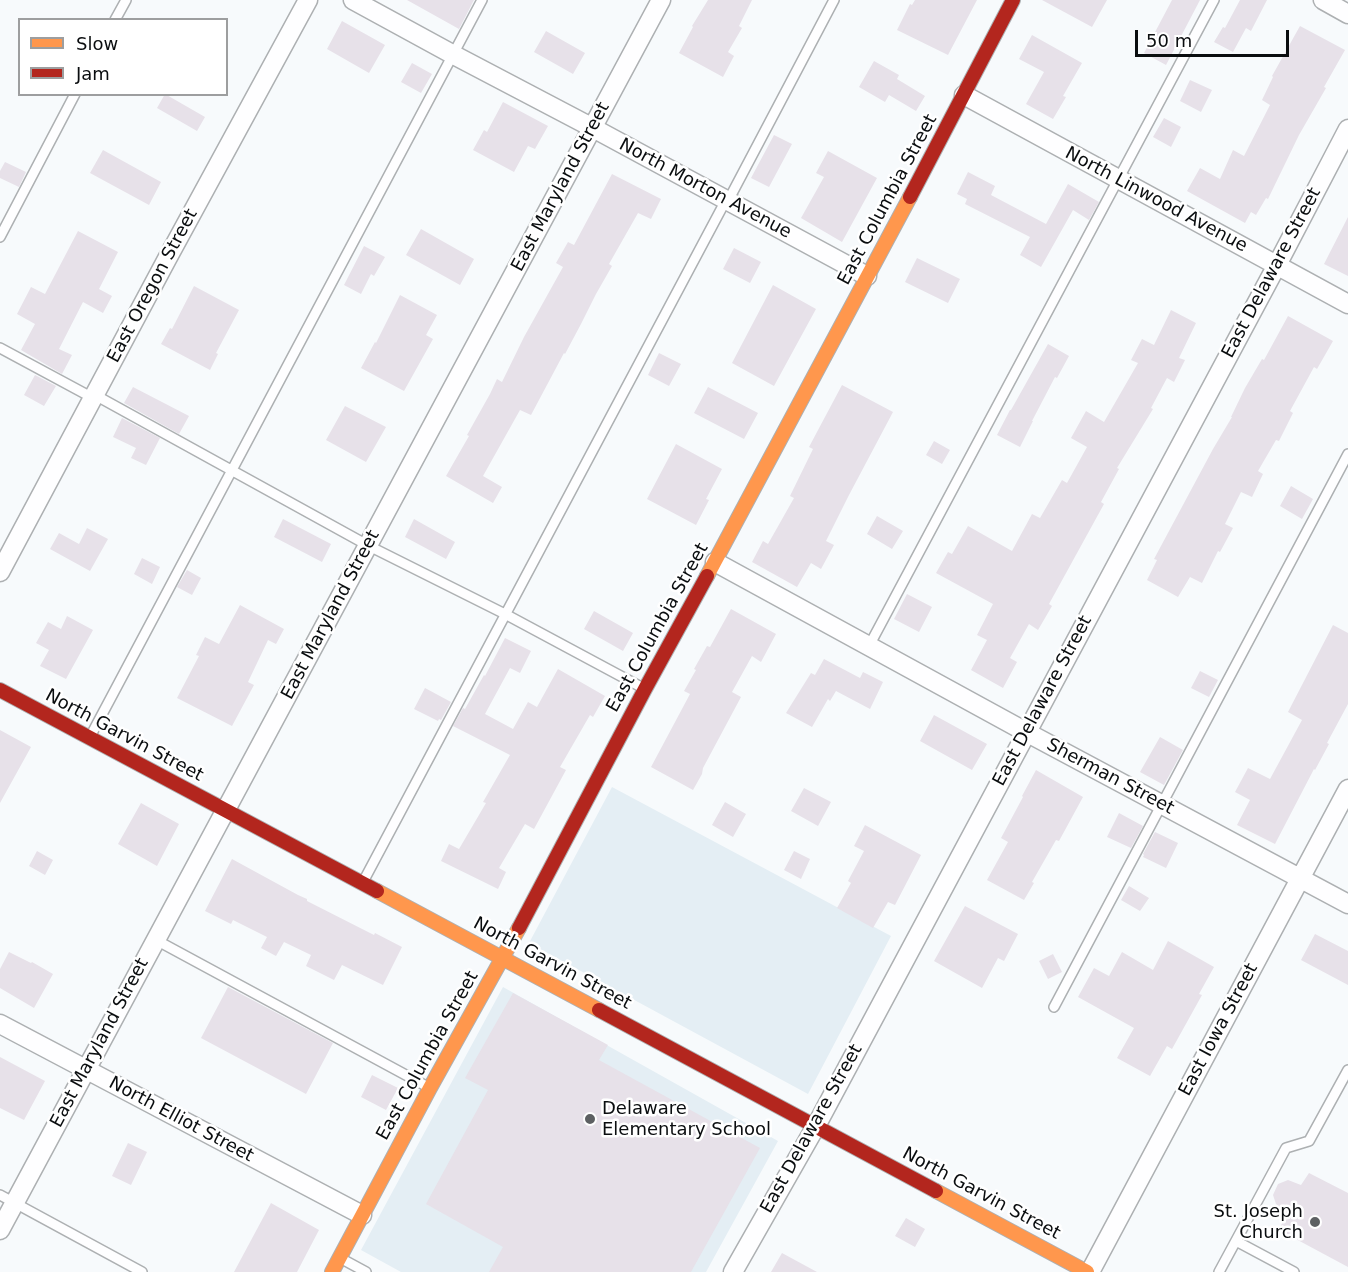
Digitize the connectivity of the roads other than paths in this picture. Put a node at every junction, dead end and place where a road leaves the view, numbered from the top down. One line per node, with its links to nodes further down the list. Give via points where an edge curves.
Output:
1 (126, 0): 11 (lane)
2 (308, 0): 24 (street, East Oregon Street)
3 (353, 0): 12 (street, North Morton Avenue)
4 (482, 0): 12 (lane)
5 (661, 0): 15 (street, East Maryland Street)
6 (834, 0): 18 (lane)
7 (1013, 0): 13 (main road, East Columbia Street)
8 (1214, 0): 17 (lane)
9 (1323, 0): 10 (street)
10 (1348, 14)
11 (116, 18)
12 (452, 54): 15 (street, North Morton Avenue); 26 (lane)
13 (964, 95): 17 (street, North Linwood Avenue); 21 (main road, East Columbia Street)
14 (74, 96): 19 (lane)
15 (593, 128): 18 (street, North Morton Avenue); 27 (street, East Maryland Street)
16 (1348, 129): 20 (street, East Delaware Street)
17 (1118, 179): 20 (street, North Linwood Avenue); 31 (lane)
18 (727, 201): 21 (street, North Morton Avenue); 30 (lane)
19 (0, 237)
20 (1277, 265): 22 (street, North Linwood Avenue); 34 (street, East Delaware Street)
21 (867, 276): 28 (main road, East Columbia Street)
22 (1348, 304)
23 (0, 348): 24 (lane)
24 (94, 397): 26 (lane); 29 (street, East Oregon Street)
25 (1348, 454): 37 (lane)
26 (231, 471): 27 (lane); 35 (lane)
27 (369, 546): 30 (lane); 38 (street, East Maryland Street)
28 (715, 562): 31 (street, Sherman Street); 32 (main road, East Columbia Street)
29 (0, 572)
30 (505, 614): 32 (lane); 40 (lane)
31 (869, 646): 34 (street, Sherman Street)
32 (645, 689): 43 (main road, East Columbia Street)
33 (0, 690): 35 (main road, North Garvin Street)
34 (1026, 732): 37 (street, Sherman Street); 49 (street, East Delaware Street)
35 (89, 738): 38 (main road, North Garvin Street)
36 (1348, 789): 39 (street, East Iowa Street)
37 (1162, 804): 39 (street, Sherman Street); 44 (lane)
38 (226, 810): 40 (main road, North Garvin Street); 42 (street, East Maryland Street)
39 (1300, 879): 41 (street, Sherman Street); 59 (street, East Iowa Street)
40 (362, 884): 43 (main road, North Garvin Street)
41 (1348, 904)
42 (156, 940): 46 (street, East Maryland Street); 48 (lane)
43 (503, 958): 48 (main road, East Columbia Street); 49 (main road, North Garvin Street)
44 (1054, 1007)
45 (0, 1024): 46 (street, North Elliot Street)
46 (86, 1070): 50 (street, East Maryland Street); 51 (street, North Elliot Street)
47 (1348, 1070): 53 (lane, via 1309,1141 1286,1148)
48 (430, 1088): 51 (main road, East Columbia Street)
49 (816, 1126): 58 (street, East Delaware Street); 59 (main road, North Garvin Street)
50 (8, 1199): 52 (street, East Maryland Street); 55 (lane)
51 (362, 1215): 54 (main road, East Columbia Street)
52 (0, 1230)
53 (1236, 1240): 60 (lane); 61 (lane)
54 (340, 1258): 56 (main road, East Columbia Street); 57 (lane)
55 (142, 1272)
56 (332, 1272)
57 (366, 1272)
58 (733, 1272)
59 (1088, 1272)
60 (1219, 1272)
61 (1294, 1272)

